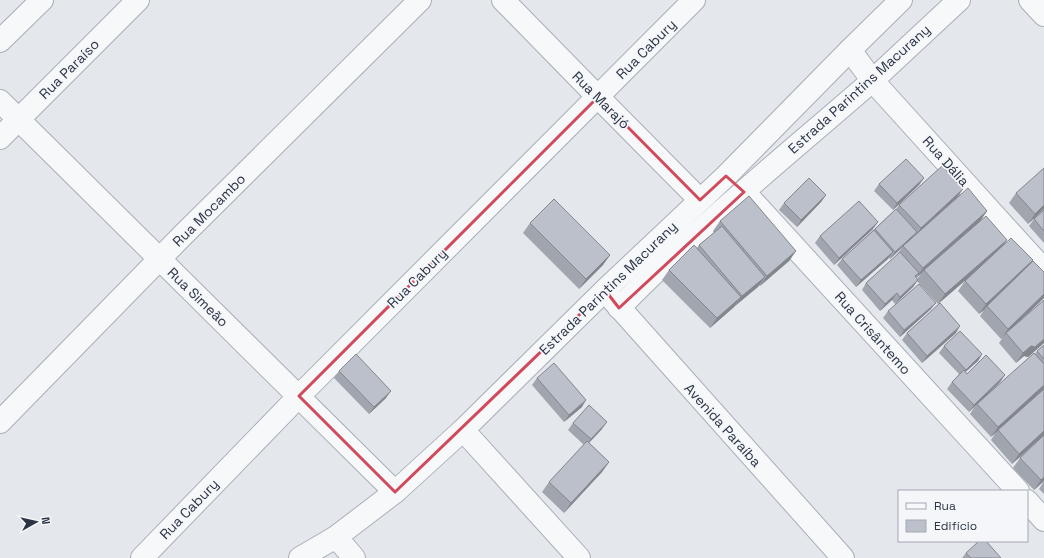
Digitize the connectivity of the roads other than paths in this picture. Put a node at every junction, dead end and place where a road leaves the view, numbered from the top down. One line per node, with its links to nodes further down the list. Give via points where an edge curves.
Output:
1 (42, 0): 10 (street)
2 (138, 0): 15 (street, Rua Paraíso)
3 (420, 0): 20 (street, Rua Mocambo)
4 (503, 0): 13 (street, Rua Marajó)
5 (694, 0): 13 (street, Rua Cabury)
6 (901, 0): 11 (street, Estrada Parintins Macurany)
7 (958, 0): 12 (street, Estrada Parintins Macurany)
8 (1030, 0): 9 (street)
9 (1044, 16)
10 (0, 41)
11 (850, 50): 12 (street, Rua Dália); 17 (street, Estrada Parintins Macurany)
12 (872, 80): 18 (street, Estrada Parintins Macurany); 21 (street, Rua Dália)
13 (598, 98): 19 (street, Rua Marajó); 24 (street, Rua Cabury)
14 (0, 101): 15 (street, Rua Simeão)
15 (18, 119): 16 (street, Rua Paraíso); 20 (street, Rua Simeão)
16 (0, 138)
17 (726, 176): 18 (street, Rua Crisântemo); 19 (street, Estrada Parintins Macurany)
18 (744, 192): 23 (street, Estrada Parintins Macurany); 27 (street, Rua Crisântemo)
19 (700, 200): 22 (street, Estrada Parintins Macurany)
20 (160, 260): 24 (street, Rua Simeão); 25 (street, Rua Mocambo)
21 (1044, 270)
22 (605, 290): 23 (street, Avenida Paraíba); 26 (street, Estrada Parintins Macurany)
23 (619, 308): 36 (street, Avenida Paraíba)
24 (299, 396): 28 (street, Rua Simeão); 32 (street, Rua Cabury)
25 (0, 422)
26 (463, 430): 28 (street, Estrada Parintins Macurany); 35 (street)
27 (1017, 490)
28 (395, 492): 31 (street, Estrada Parintins Macurany)
29 (1028, 502): 30 (street)
30 (1044, 520)
31 (325, 547): 33 (street, Estrada Parintins Macurany); 34 (street)
32 (142, 558)
33 (300, 558)
34 (354, 558)
35 (580, 558)
36 (843, 558)

